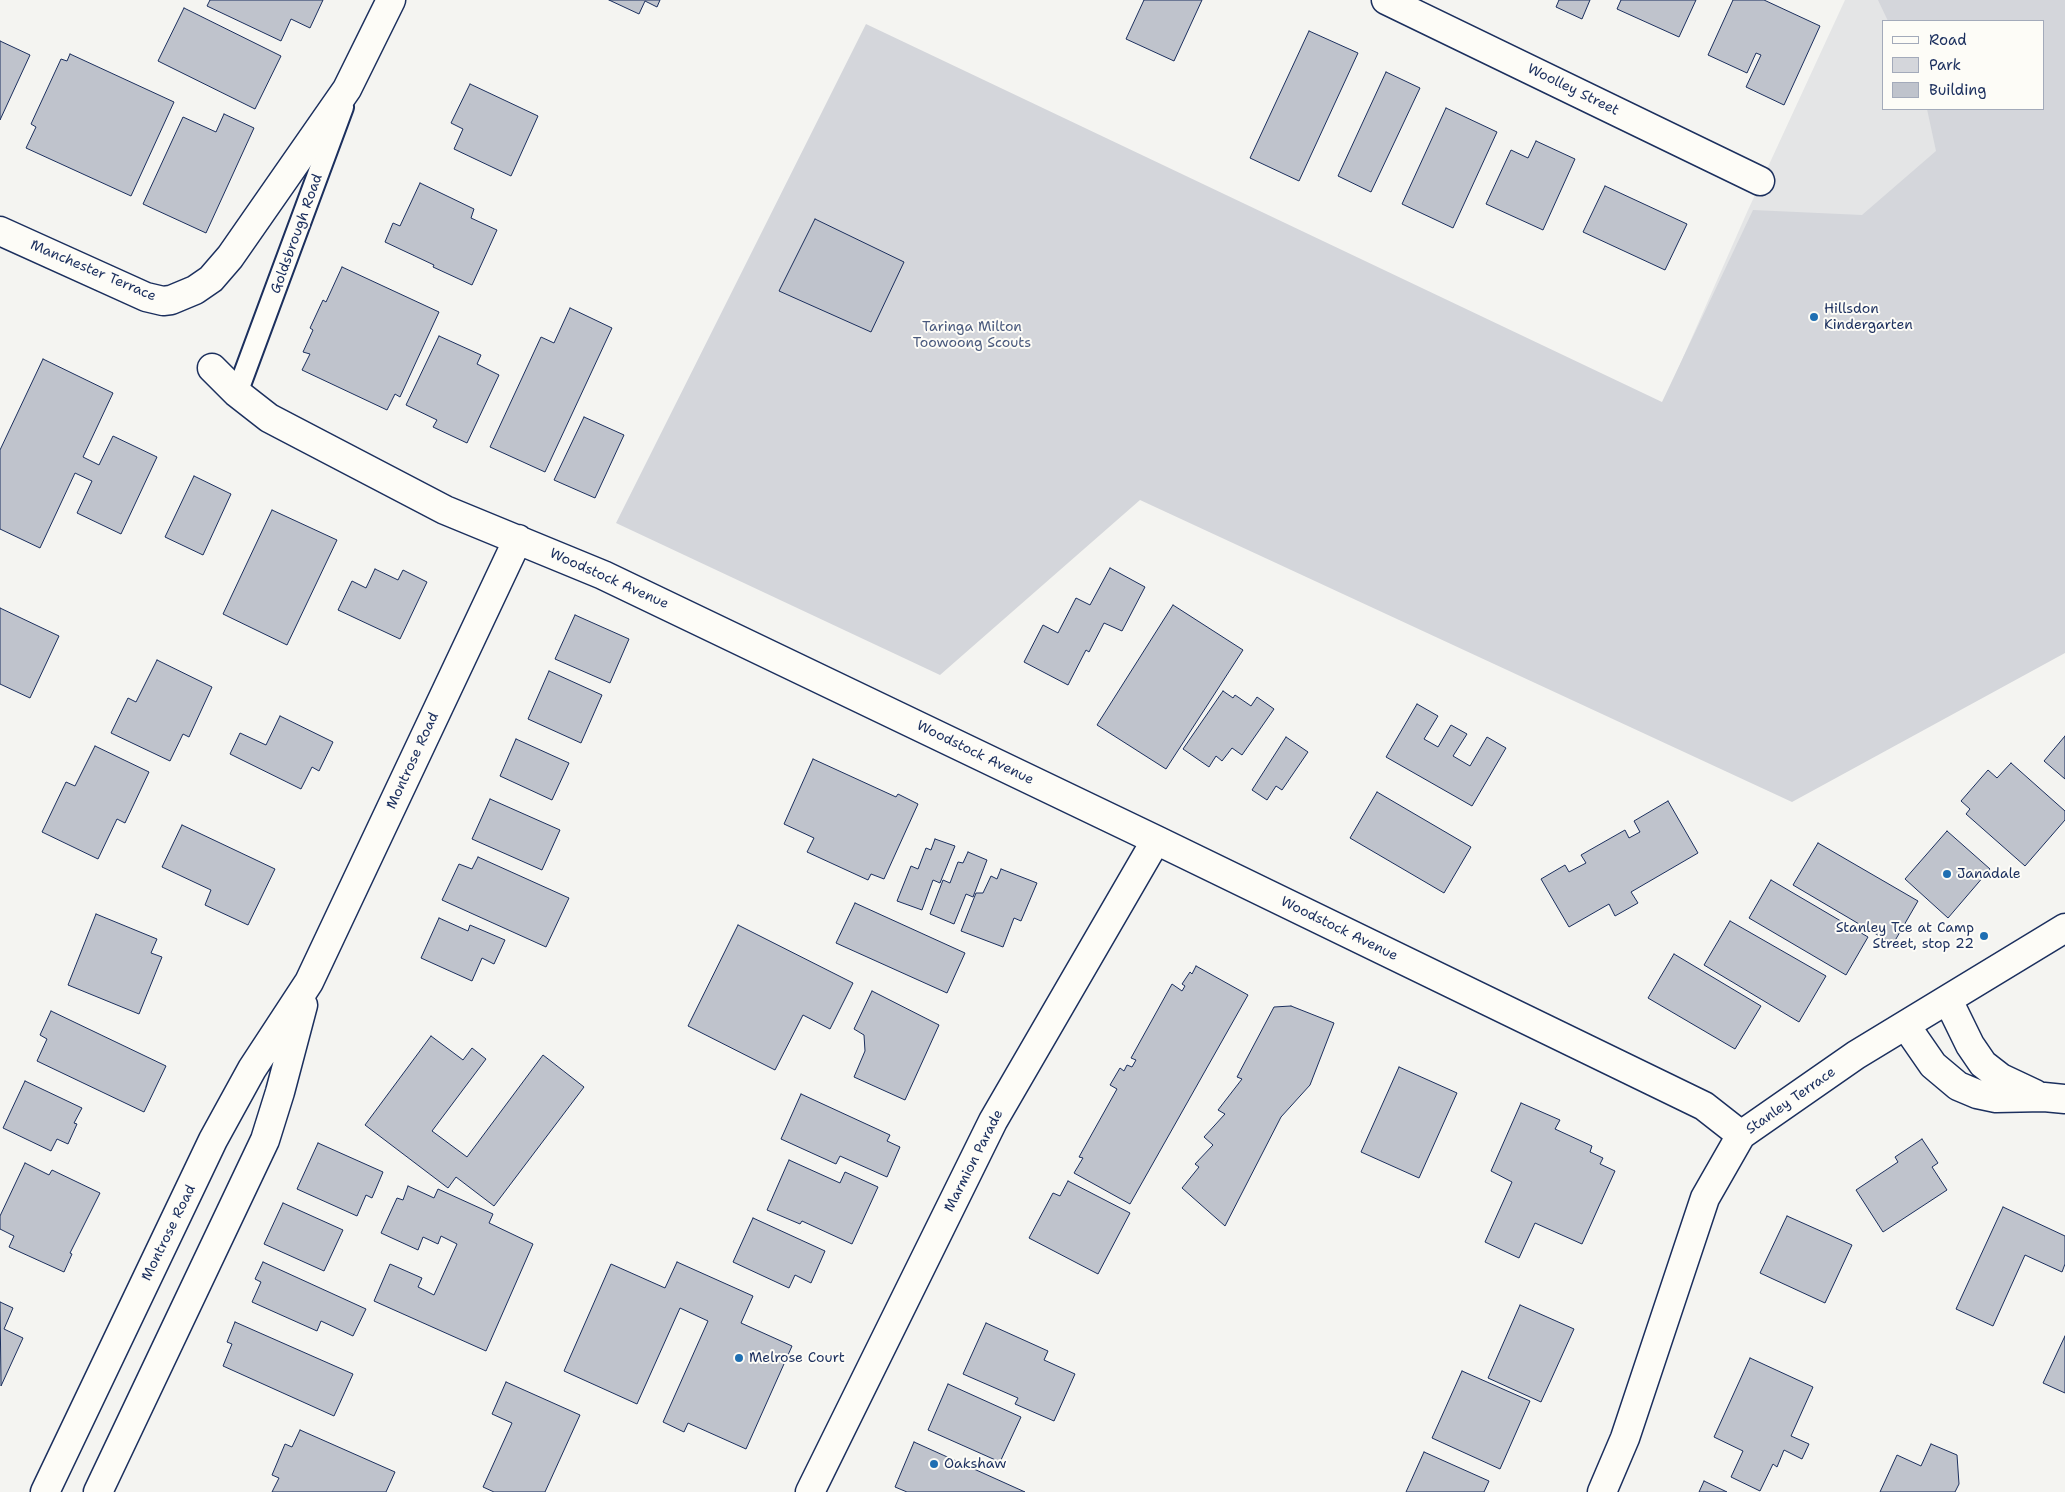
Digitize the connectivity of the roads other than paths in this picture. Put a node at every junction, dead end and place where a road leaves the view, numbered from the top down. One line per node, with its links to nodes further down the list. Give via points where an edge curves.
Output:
1 (391, 0): 3 (street, Goldsbrough Road)
2 (1386, 0): 4 (street, Woolley Street)
3 (355, 74): 6 (street, Goldsbrough Road, via 219,271); 8 (lane, Goldsbrough Road)
4 (1760, 181)
5 (0, 231): 6 (street, Manchester Terrace, via 146,297 171,300)
6 (187, 295)
7 (212, 368): 8 (street, Woodstock Avenue)
8 (238, 393): 9 (street, Woodstock Avenue, via 282,426 445,510)
9 (518, 540): 10 (street, Woodstock Avenue, via 603,575); 12 (street, Montrose Road)
10 (1156, 840): 16 (street, Woodstock Avenue, via 1704,1106); 19 (street, Marmion Parade, via 993,1122)
11 (2065, 928): 13 (street, Stanley Terrace)
12 (309, 982): 17 (street, Montrose Road, via 252,1069 213,1140); 18 (street, Montrose Road, via 265,1140)
13 (1948, 1000): 14 (street, Stanley Terrace); 15 (street, via 1983,1064 2016,1087)
14 (1906, 1026): 15 (street, via 1933,1066 1958,1086 1996,1098); 16 (street, Stanley Terrace, via 1856,1055)
15 (2054, 1098)
16 (1741, 1135): 20 (street, Stanley Terrace, via 1705,1198 1625,1438)
17 (45, 1492)
18 (98, 1492)
19 (810, 1492)
20 (1602, 1492)

